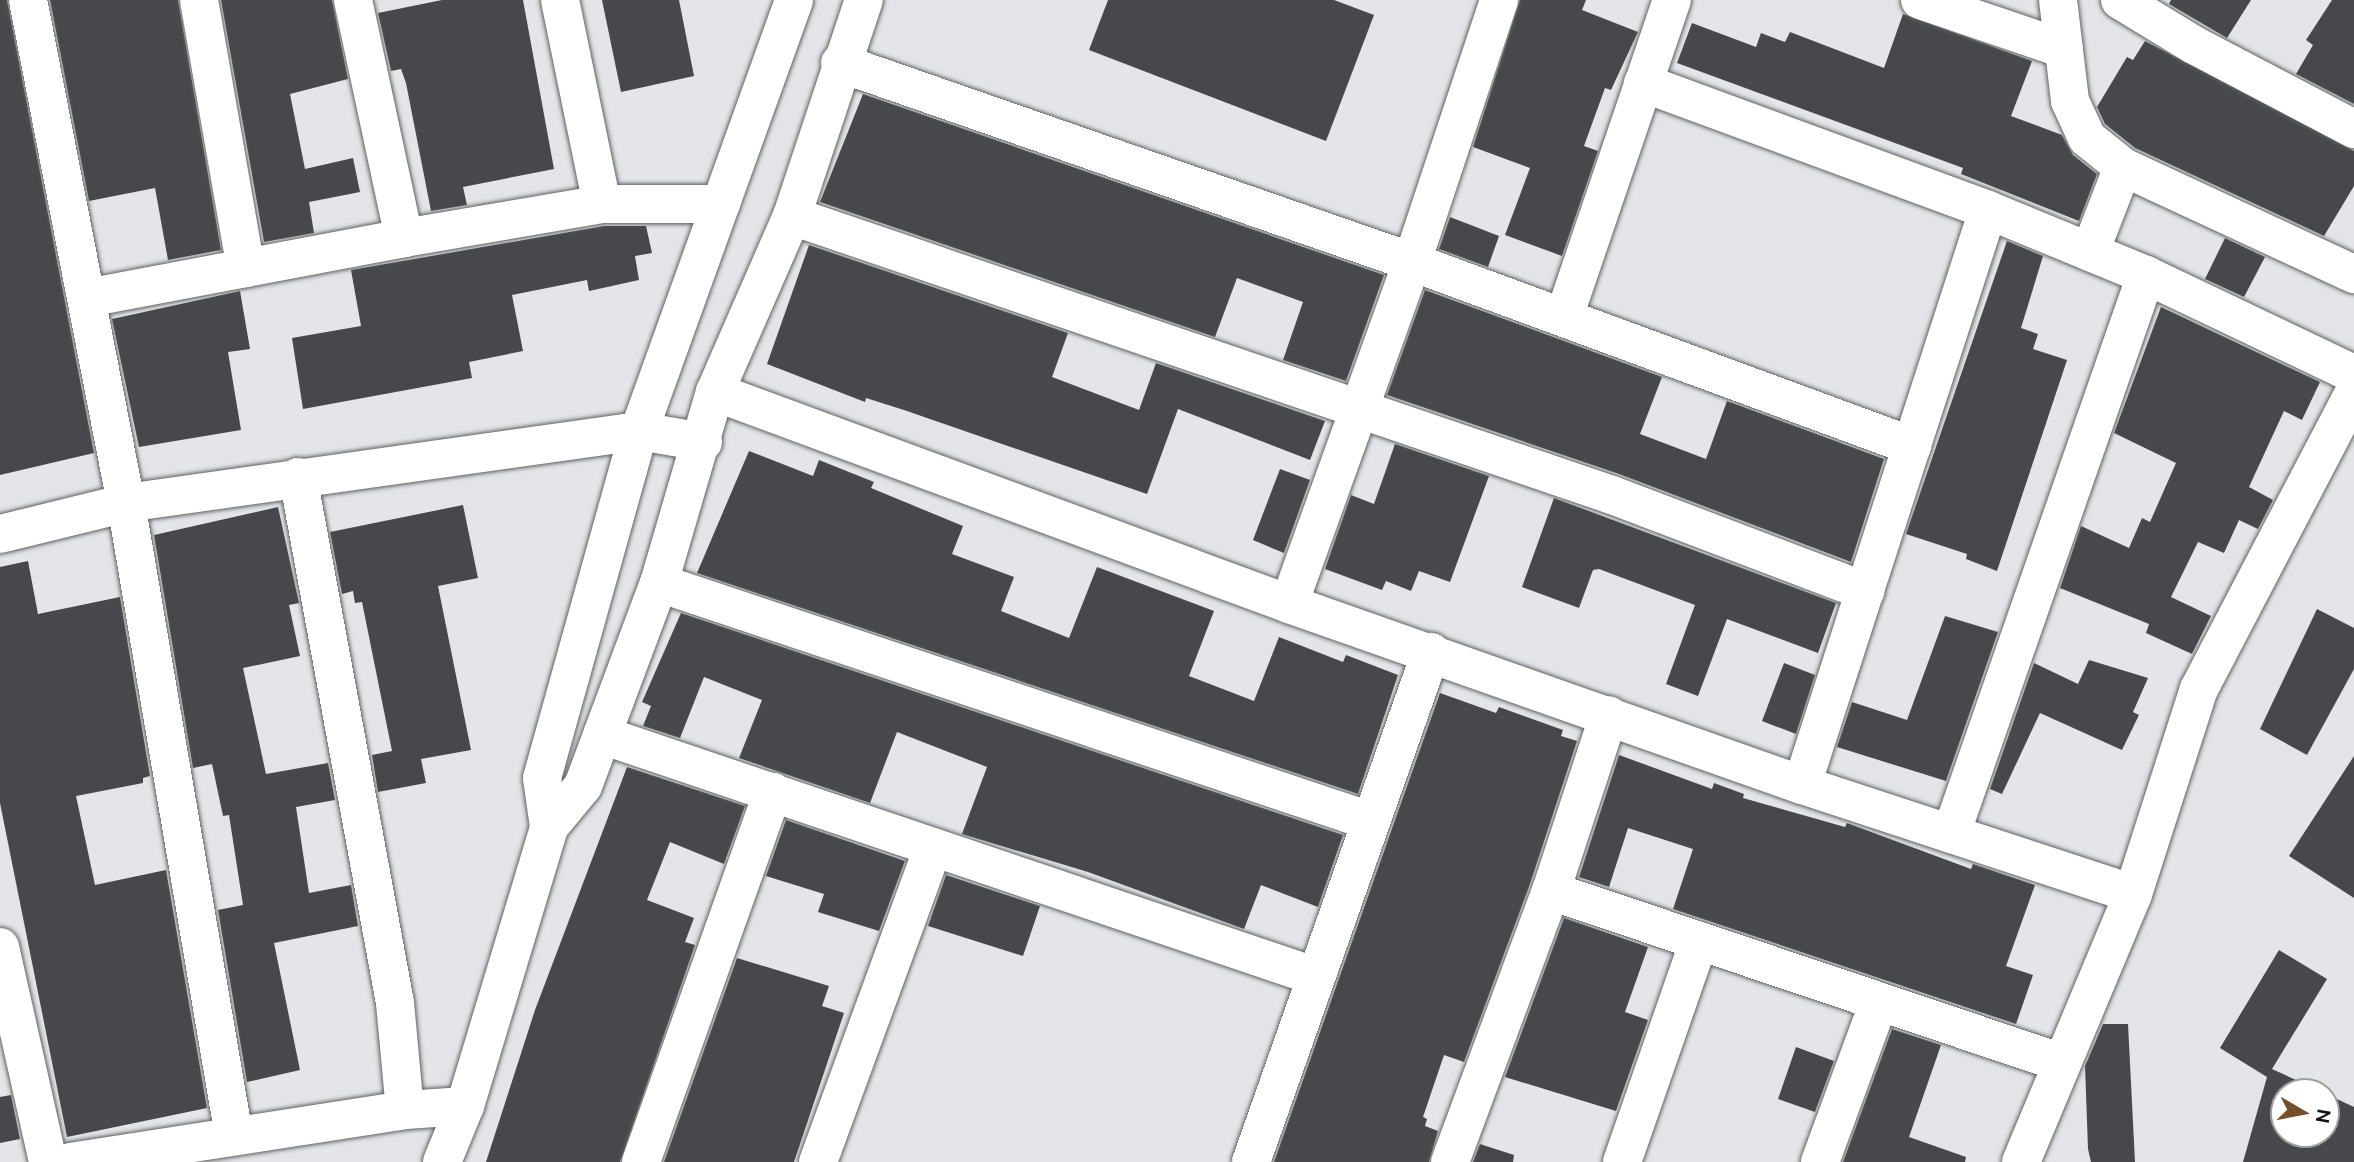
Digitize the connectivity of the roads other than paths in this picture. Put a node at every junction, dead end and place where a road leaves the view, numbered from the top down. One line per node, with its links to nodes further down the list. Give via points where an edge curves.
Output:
1 (28, 0): 27 (street)
2 (200, 0): 24 (street)
3 (353, 0): 21 (street)
4 (560, 0): 17 (street)
5 (794, 0): 18 (street)
6 (864, 0): 13 (street)
7 (1500, 0): 23 (street)
8 (1672, 0): 14 (street)
9 (1920, 0): 12 (street)
10 (2058, 0): 12 (street)
11 (2120, 0): 15 (street, via 2194,45)
12 (2064, 49): 16 (street, via 2070,101 2087,138)
13 (841, 63): 20 (street); 23 (street)
14 (1643, 83): 19 (street); 28 (street)
15 (2354, 129)
16 (2123, 167): 22 (street); 25 (street)
17 (602, 204): 18 (street); 21 (street)
18 (721, 204): 33 (street)
19 (1988, 210): 22 (street); 35 (street)
20 (792, 216): 31 (street); 32 (street)
21 (404, 238): 24 (street)
22 (2090, 252): 26 (street)
23 (1412, 262): 28 (street); 32 (street)
24 (246, 268): 27 (street)
25 (2354, 274)
26 (2146, 275): 29 (street); 49 (street)
27 (87, 298): 37 (street)
28 (1564, 317): 35 (street)
29 (2354, 373)
30 (2354, 391): 52 (street, via 2199,689)
31 (715, 393): 34 (street); 41 (street)
32 (1357, 409): 40 (street, via 1612,495); 41 (street)
33 (639, 431): 34 (street); 36 (street); 48 (street, via 542,778)
34 (703, 442): 39 (street)
35 (1912, 446): 40 (street)
36 (298, 477): 37 (street); 59 (street, via 395,1003)
37 (126, 503): 38 (street); 60 (street)
38 (0, 534)
39 (659, 583): 44 (street); 47 (street)
40 (1865, 591): 45 (street)
41 (1289, 604): 42 (street)
42 (1431, 652): 43 (street); 47 (street)
43 (1609, 715): 45 (street); 51 (street)
44 (602, 735): 46 (street); 48 (street, via 583,786)
45 (1802, 785): 49 (street)
46 (773, 792): 50 (street); 64 (street)
47 (1370, 821): 55 (street)
48 (549, 827): 58 (street)
49 (1951, 834): 52 (street)
50 (932, 850): 55 (street); 65 (street)
51 (1552, 891): 53 (street); 67 (street)
52 (2133, 894): 57 (street)
53 (1699, 941): 56 (street); 68 (street)
54 (0, 947): 61 (street)
55 (1314, 976): 66 (street)
56 (1879, 1002): 57 (street); 69 (street)
57 (2062, 1063): 70 (street)
58 (465, 1106): 59 (street); 63 (street)
59 (405, 1110): 60 (street)
60 (234, 1136): 62 (street)
61 (48, 1162)
62 (70, 1162)
63 (442, 1162)
64 (640, 1162)
65 (818, 1162)
66 (1251, 1162)
67 (1450, 1162)
68 (1622, 1162)
69 (1820, 1162)
70 (2021, 1162)

